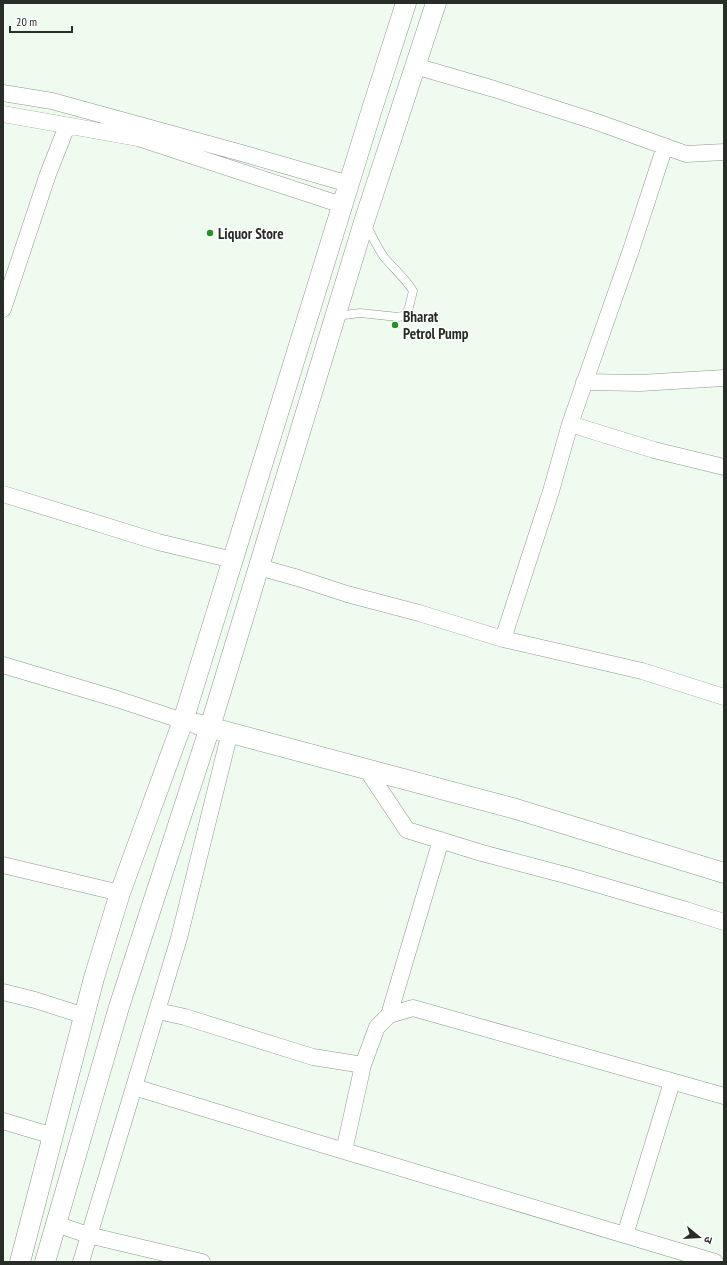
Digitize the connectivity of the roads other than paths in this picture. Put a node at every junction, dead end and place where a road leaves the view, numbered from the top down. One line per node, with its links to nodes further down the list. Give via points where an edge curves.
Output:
1 (406, 3): 9 (street)
2 (436, 3): 3 (street)
3 (415, 66): 7 (street, via 494,89); 11 (street)
4 (3, 93): 9 (street, via 52,101)
5 (3, 114): 6 (street)
6 (67, 126): 10 (street, via 138,138); 12 (street, via 48,174)
7 (665, 146): 8 (street, via 686,154); 15 (street)
8 (724, 152)
9 (349, 184): 10 (street)
10 (342, 205): 19 (street)
11 (364, 222): 13 (street); 13 (lane, via 383,256 413,291 409,307 406,315 398,317 360,313)
12 (3, 309)
13 (336, 316): 20 (street)
14 (724, 378): 15 (street, via 640,383)
15 (584, 382): 16 (street)
16 (570, 424): 17 (street, via 654,450); 21 (street)
17 (724, 467)
18 (3, 494): 19 (street, via 158,542)
19 (233, 560): 24 (street)
20 (259, 567): 21 (street); 25 (street)
21 (503, 639): 23 (street, via 642,671)
22 (3, 665): 24 (street)
23 (724, 698)
24 (183, 721): 25 (street); 31 (street)
25 (210, 727): 26 (street); 44 (street, via 119,1006)
26 (230, 732): 27 (street); 34 (street, via 181,930)
27 (368, 770): 28 (street, via 407,830); 30 (street, via 516,809)
28 (442, 840): 32 (street); 35 (street)
29 (3, 865): 31 (street)
30 (724, 873)
31 (120, 893): 36 (street)
32 (724, 922)
33 (3, 992): 36 (street)
34 (158, 1011): 37 (street, via 313,1056); 39 (street)
35 (389, 1015): 37 (street, via 377,1027); 38 (street, via 413,1008)
36 (85, 1016): 42 (street)
37 (363, 1065): 43 (street)
38 (672, 1082): 40 (street); 46 (street)
39 (134, 1086): 43 (street); 45 (street)
40 (724, 1096)
41 (3, 1121): 42 (street)
42 (53, 1136): 47 (street)
43 (344, 1151): 46 (street)
44 (56, 1224): 45 (street); 48 (street)
45 (88, 1235): 49 (street); 50 (street)
46 (625, 1235): 51 (street)
47 (20, 1262)
48 (45, 1262)
49 (81, 1262)
50 (202, 1262)
51 (715, 1262)

